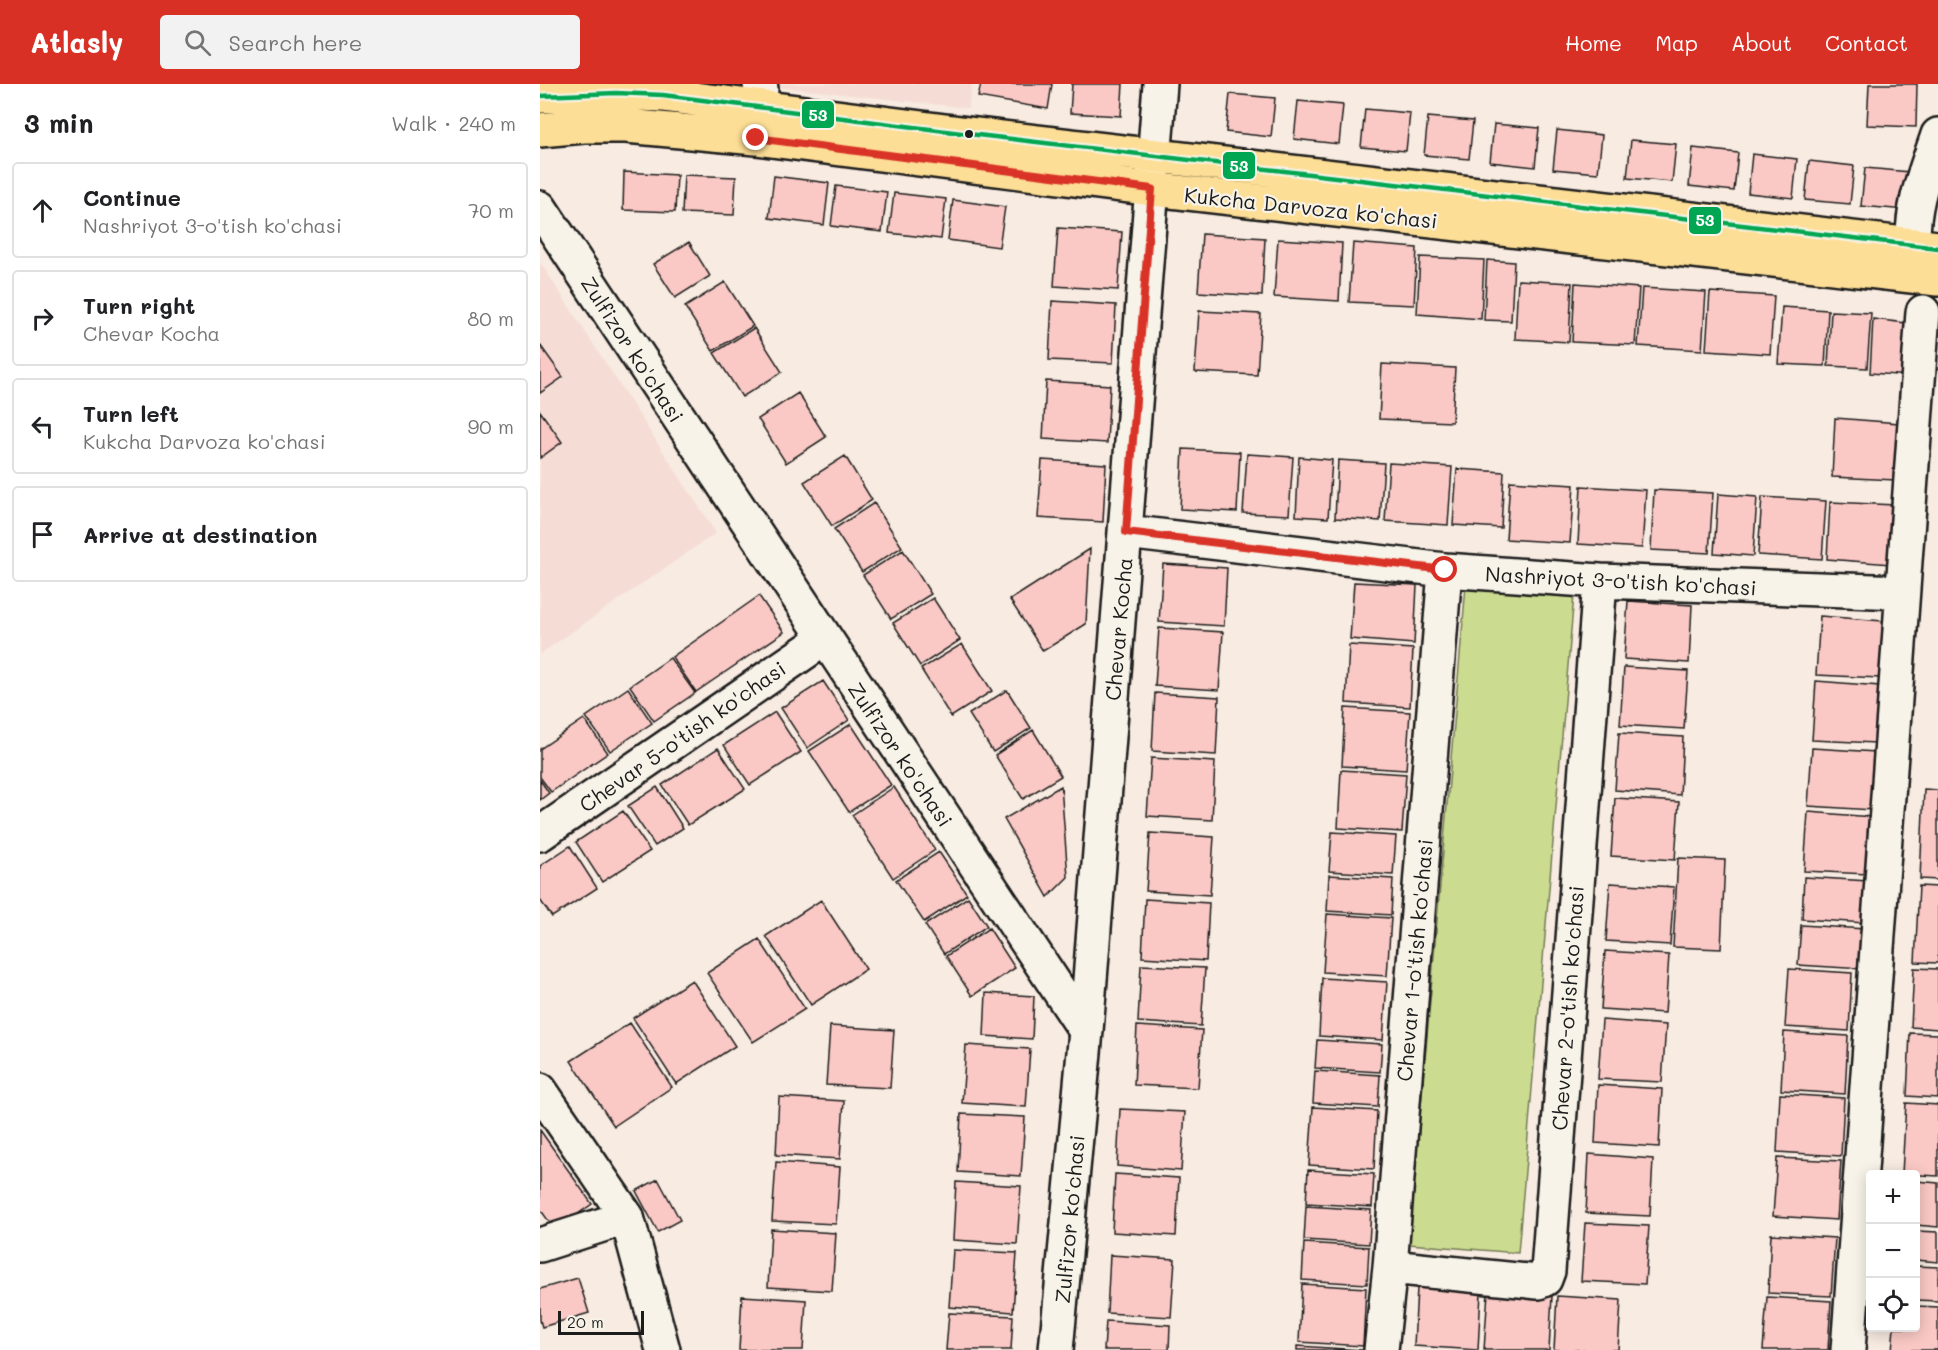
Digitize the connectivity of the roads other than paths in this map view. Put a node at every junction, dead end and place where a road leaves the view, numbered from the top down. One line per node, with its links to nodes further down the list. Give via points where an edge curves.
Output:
1 (1160, 84): 6 (street, Chevar Kocha)
2 (758, 95): 3 (main road, Kukcha Darvoza ko'chasi); 6 (main road, Kukcha Darvoza ko'chasi)
3 (540, 96)
4 (540, 130): 7 (main road, Kukcha Darvoza ko'chasi, via 584,126 669,129)
5 (1938, 135): 8 (street)
6 (1155, 156): 7 (street, Chevar Kocha); 10 (main road, Kukcha Darvoza ko'chasi)
7 (1152, 189): 11 (main road, Kukcha Darvoza ko'chasi); 13 (street, Chevar Kocha)
8 (1927, 200): 10 (street, via 1912,222)
9 (540, 208): 17 (street, Zulfizor ko'chasi)
10 (1925, 246)
11 (1938, 279)
12 (1923, 312): 16 (street)
13 (1126, 532): 14 (street, Nashriyot 3-o'tish ko'chasi); 19 (street, Chevar Kocha)
14 (1445, 570): 15 (street, Nashriyot 3-o'tish ko'chasi); 23 (street, Chevar 1-o'tish ko'chasi)
15 (1600, 581): 16 (street, Nashriyot 3-o'tish ko'chasi); 23 (street, Chevar 2-o'tish ko'chasi, via 1548,1271 1545,1279 1538,1282)
16 (1902, 592): 27 (street)
17 (824, 639): 18 (street, Chevar 5-o'tish ko'chasi); 19 (street, Zulfizor ko'chasi)
18 (540, 834)
19 (1086, 1031): 25 (street, Zulfizor ko'chasi)
20 (540, 1090): 21 (street)
21 (627, 1217): 22 (street); 24 (street)
22 (540, 1245)
23 (1390, 1267): 26 (street, Chevar 1-o'tish ko'chasi)
24 (663, 1350)
25 (1056, 1350)
26 (1381, 1350)
27 (1848, 1350)

